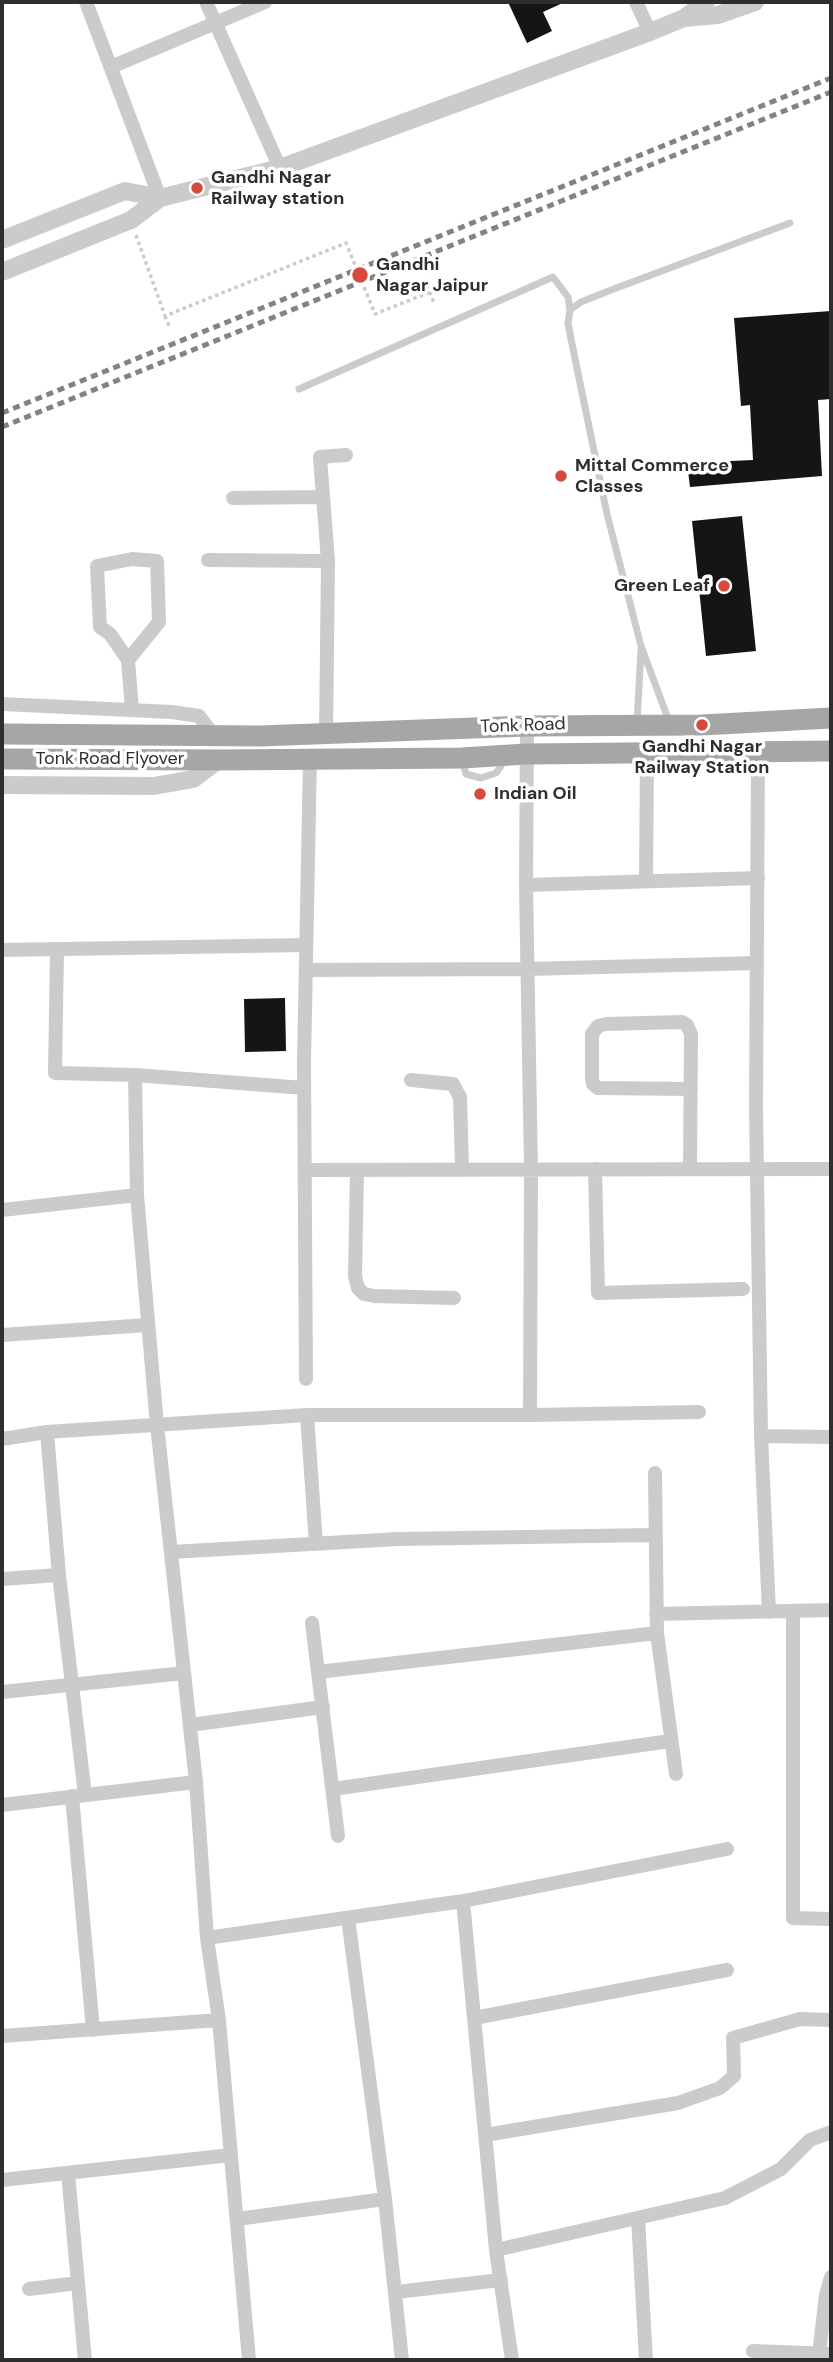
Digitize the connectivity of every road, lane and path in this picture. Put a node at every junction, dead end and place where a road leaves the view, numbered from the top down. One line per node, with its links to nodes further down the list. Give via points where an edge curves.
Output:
1 (86, 2): 10 (street)
2 (206, 2): 8 (street)
3 (265, 2): 8 (street)
4 (636, 2): 9 (street)
5 (706, 2): 7 (street)
6 (755, 2): 7 (street, via 718,15)
7 (684, 19): 9 (street)
8 (215, 24): 10 (street); 11 (street)
9 (650, 32): 11 (street)
10 (111, 67): 12 (street)
11 (279, 168): 12 (street)
12 (160, 198): 13 (street); 15 (street, via 125,191)
13 (131, 220): 16 (street); 21 (path)
14 (790, 223): 20 (lane, via 611,290)
15 (2, 240)
16 (2, 272)
17 (424, 279): 18 (path)
18 (429, 292): 19 (path); 21 (path, via 375,314 346,243)
19 (434, 303)
20 (570, 310): 23 (lane, via 568,297 553,277); 29 (lane, via 570,339)
21 (165, 316): 22 (path)
22 (169, 326)
23 (299, 388)
24 (346, 455): 25 (street, via 320,457)
25 (322, 497): 26 (street); 28 (street)
26 (233, 498)
27 (208, 560): 28 (street)
28 (328, 561): 38 (street)
29 (641, 646): 34 (lane); 35 (lane)
30 (128, 660): 30 (street, via 100,626 97,566 132,559 157,561 159,622); 32 (street)
31 (2, 704): 32 (street)
32 (132, 710): 39 (street, via 199,716)
33 (831, 718): 35 (main road, Tonk Road)
34 (637, 723): 35 (main road, Tonk Road); 36 (main road, Tonk Road)
35 (670, 724)
36 (527, 726): 38 (main road, Tonk Road); 43 (street)
37 (2, 734): 39 (main road, Tonk Road Flyover)
38 (326, 734): 39 (main road, Tonk Road)
39 (214, 736)
40 (831, 751): 42 (main road, Tonk Road)
41 (647, 753): 42 (main road, Tonk Road); 43 (main road, Tonk Road); 49 (street)
42 (758, 753): 48 (street)
43 (526, 754): 44 (main road, Tonk Road); 50 (street)
44 (310, 757): 46 (main road, Tonk Road); 51 (street)
45 (2, 758): 46 (main road, Tonk Road Flyover)
46 (218, 760): 47 (street, via 193,779 154,786)
47 (2, 785)
48 (758, 878): 49 (street); 54 (street)
49 (646, 881): 50 (street)
50 (526, 885): 55 (street)
51 (306, 945): 53 (street); 56 (street)
52 (2, 950): 53 (street)
53 (57, 950): 57 (street, via 55,1073)
54 (757, 962): 55 (street); 61 (street)
55 (527, 969): 56 (street); 63 (street)
56 (306, 970): 59 (street)
57 (135, 1075): 59 (street); 69 (street)
58 (411, 1080): 62 (street, via 453,1084 460,1097)
59 (304, 1088): 66 (street)
60 (691, 1089): 60 (street, via 687,1025 606,1024 592,1034 592,1078 598,1088); 65 (street)
61 (757, 1168): 65 (street); 68 (street); 81 (street)
62 (463, 1169): 63 (street); 67 (street)
63 (531, 1169): 64 (street); 78 (street)
64 (596, 1169): 65 (street); 71 (street, via 598,1293)
65 (690, 1169)
66 (305, 1170): 67 (street); 75 (street)
67 (358, 1170): 72 (street, via 358,1288 374,1296)
68 (831, 1170)
69 (137, 1195): 70 (street); 73 (street)
70 (2, 1210)
71 (743, 1289)
72 (454, 1298)
73 (148, 1325): 74 (street); 79 (street)
74 (2, 1335)
75 (306, 1379)
76 (699, 1412): 78 (street)
77 (307, 1415): 78 (street); 79 (street); 86 (street)
78 (530, 1415)
79 (157, 1425): 80 (street); 87 (street)
80 (47, 1432): 83 (street); 88 (street)
81 (761, 1437): 82 (street); 92 (street)
82 (831, 1437)
83 (2, 1439)
84 (655, 1473): 85 (street)
85 (655, 1535): 86 (street); 93 (street)
86 (316, 1544): 87 (street)
87 (171, 1552): 97 (street)
88 (59, 1575): 89 (street); 98 (street)
89 (2, 1579)
90 (831, 1610): 91 (street)
91 (793, 1611): 92 (street); 112 (street, via 793,1918)
92 (769, 1612): 93 (street)
93 (656, 1614): 95 (street)
94 (312, 1623): 96 (street)
95 (657, 1633): 96 (street); 102 (street)
96 (318, 1672): 100 (street)
97 (184, 1673): 98 (street); 101 (street)
98 (71, 1685): 99 (street); 106 (street)
99 (2, 1692)
100 (323, 1707): 101 (street); 105 (street)
101 (190, 1725): 104 (street)
102 (670, 1741): 103 (street); 105 (street)
103 (676, 1774)
104 (196, 1782): 106 (street); 113 (street)
105 (333, 1789): 108 (street)
106 (79, 1795): 107 (street); 118 (street)
107 (2, 1805)
108 (338, 1836)
109 (727, 1849): 110 (street)
110 (463, 1901): 111 (street); 115 (street)
111 (348, 1918): 113 (street); 125 (street)
112 (831, 1919)
113 (208, 1938): 116 (street)
114 (727, 1970): 115 (street)
115 (474, 2018): 121 (street)
116 (219, 2020): 118 (street); 122 (street)
117 (831, 2020): 121 (street, via 800,2020 733,2038 734,2076 720,2088 678,2103)
118 (93, 2030): 119 (street)
119 (2, 2036)
120 (831, 2132): 126 (street, via 810,2140 781,2169 725,2199)
121 (485, 2135): 128 (street)
122 (231, 2155): 123 (street); 127 (street)
123 (68, 2173): 124 (street); 131 (street)
124 (2, 2180)
125 (385, 2199): 127 (street); 133 (street)
126 (638, 2218): 128 (street); 140 (street)
127 (237, 2219): 137 (street)
128 (496, 2250): 130 (street)
129 (831, 2277): 135 (street)
130 (501, 2280): 133 (street); 139 (street)
131 (78, 2283): 132 (street); 136 (street)
132 (29, 2289)
133 (396, 2291): 138 (street)
134 (754, 2351): 135 (street)
135 (825, 2354)
136 (85, 2360)
137 (248, 2360)
138 (402, 2360)
139 (512, 2360)
140 (646, 2360)

